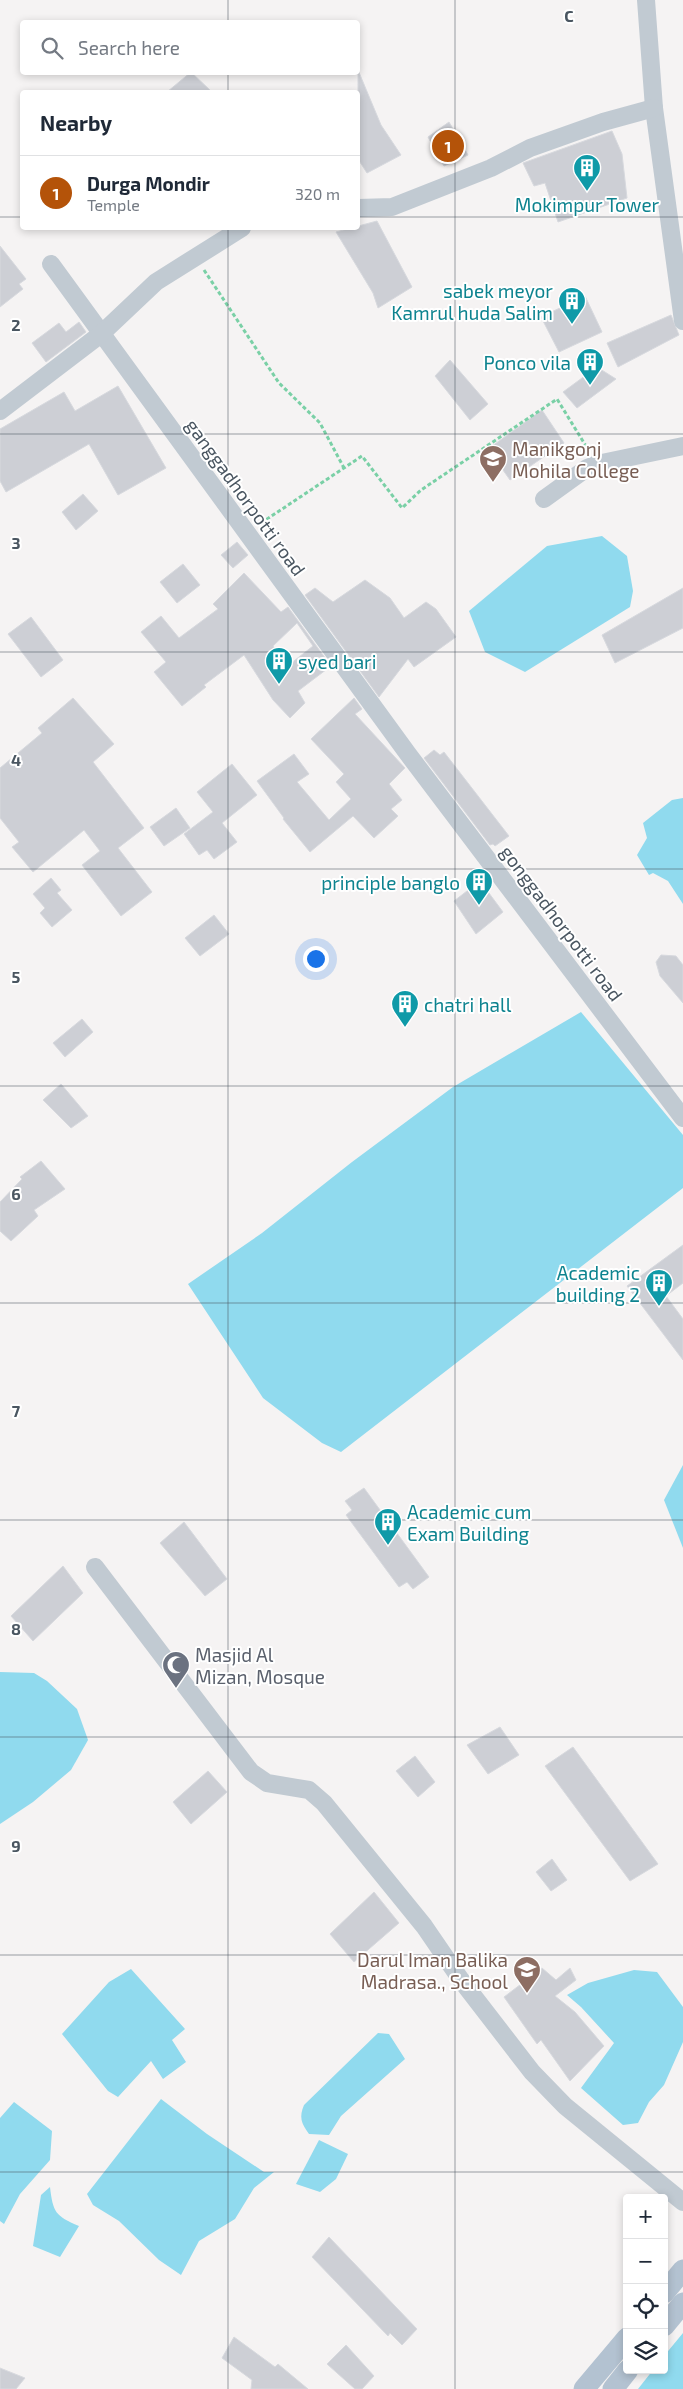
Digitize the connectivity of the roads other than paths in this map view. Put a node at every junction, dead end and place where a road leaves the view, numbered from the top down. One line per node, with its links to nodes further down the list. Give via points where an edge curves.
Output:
1 (646, 0): 2 (street)
2 (654, 108): 3 (street, via 530,148 491,168 392,206); 6 (street)
3 (360, 208)
4 (239, 230): 7 (street, via 156,282)
5 (51, 264): 7 (street, ganggadhorpotti road)
6 (683, 321)
7 (101, 334): 8 (street); 11 (street, ganggadhorpotti road)
8 (0, 411)
9 (683, 446): 10 (street, via 597,464)
10 (544, 500)
11 (408, 754): 12 (street, gonggadhorpotti road)
12 (683, 1118)
13 (96, 1567): 14 (street, via 252,1772 266,1782 309,1790 324,1803 424,1926 532,2072 565,2106)
14 (683, 2202)
15 (683, 2270): 16 (main road)
16 (668, 2288)
17 (683, 2304): 18 (main road)
18 (668, 2321)
19 (623, 2343): 21 (main road)
20 (625, 2374): 22 (main road)
21 (584, 2389)
22 (613, 2389)

